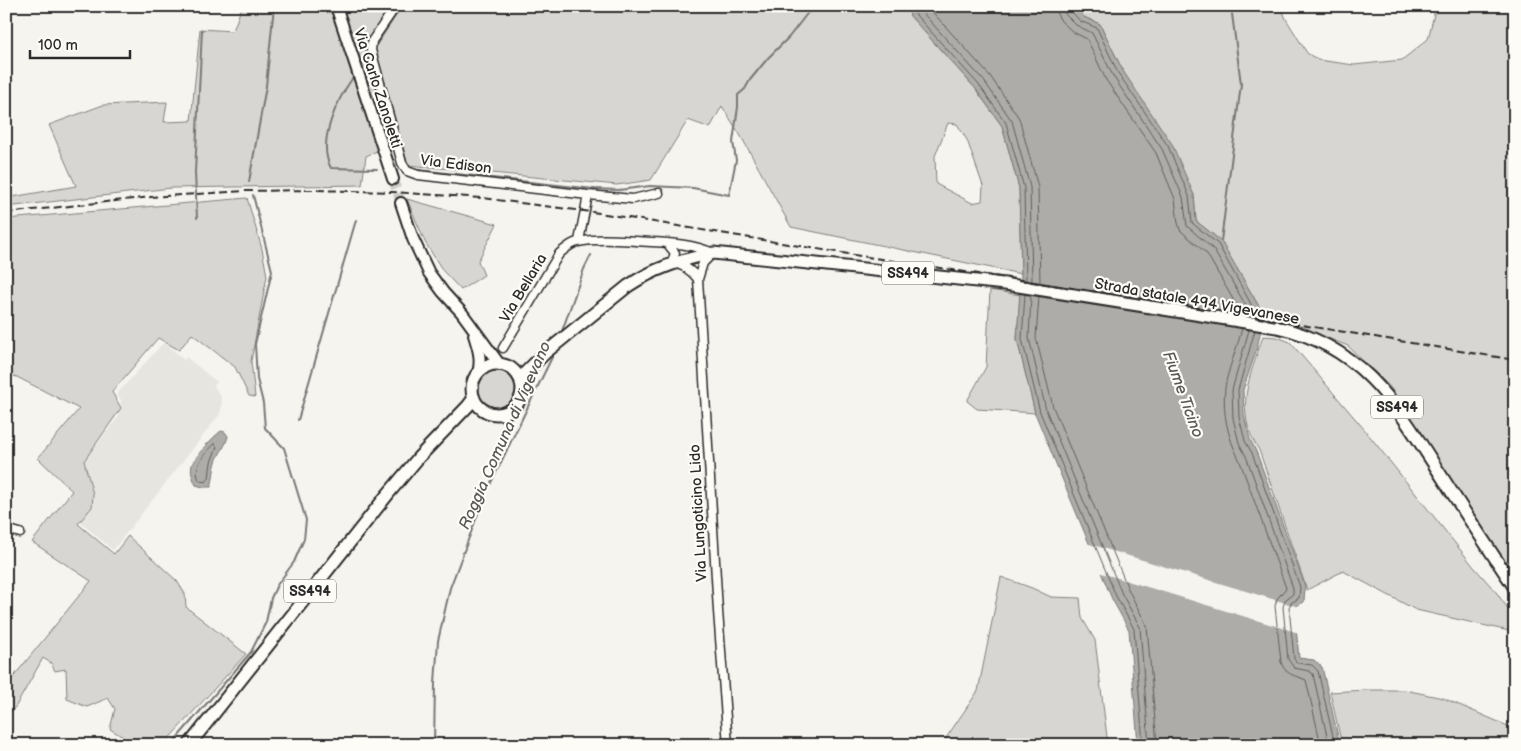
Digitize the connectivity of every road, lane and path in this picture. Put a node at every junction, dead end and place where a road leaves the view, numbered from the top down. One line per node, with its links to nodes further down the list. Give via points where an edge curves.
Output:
1 (336, 6): 3 (main road, Via Carlo Zanoletti)
2 (396, 6): 5 (street, Via Edison, via 372,41 372,53 402,163 407,171 418,175)
3 (393, 179)
4 (659, 193): 5 (street, Via Edison, via 633,199)
5 (588, 195): 7 (street)
6 (401, 203): 13 (main road, via 413,240 429,273)
7 (579, 241): 8 (street); 14 (street, Via Bellaria, via 559,254)
8 (668, 243): 9 (street); 11 (street)
9 (678, 244): 10 (street); 11 (street, via 683,256)
10 (713, 252): 11 (main road, SS494); 12 (street, via 703,263); 24 (main road, Strada statale 494 Vigevanese / SS494, via 1005,284 1300,333 1349,360 1373,379 1397,407)
11 (676, 261): 12 (street); 15 (main road, SS494, via 639,278)
12 (698, 280): 26 (street, Via Lungoticino Lido)
13 (470, 325): 16 (main road); 17 (main road, via 480,354)
14 (503, 348)
15 (544, 353): 16 (main road, SS494, via 521,365); 18 (main road, SS494, via 526,372)
16 (504, 366): 17 (main road, SS494, via 488,366); 18 (main road, via 518,376)
17 (478, 373): 19 (main road, via 472,385)
18 (521, 383): 20 (main road, SS494, via 520,398 513,408 500,414)
19 (474, 398): 20 (main road); 21 (main road, SS494)
20 (486, 412): 21 (main road, SS494, via 468,416)
21 (435, 441): 25 (main road, SS494, via 388,494)
22 (6, 528): 23 (street)
23 (20, 533)
24 (1515, 588)
25 (189, 745)
26 (728, 745)

